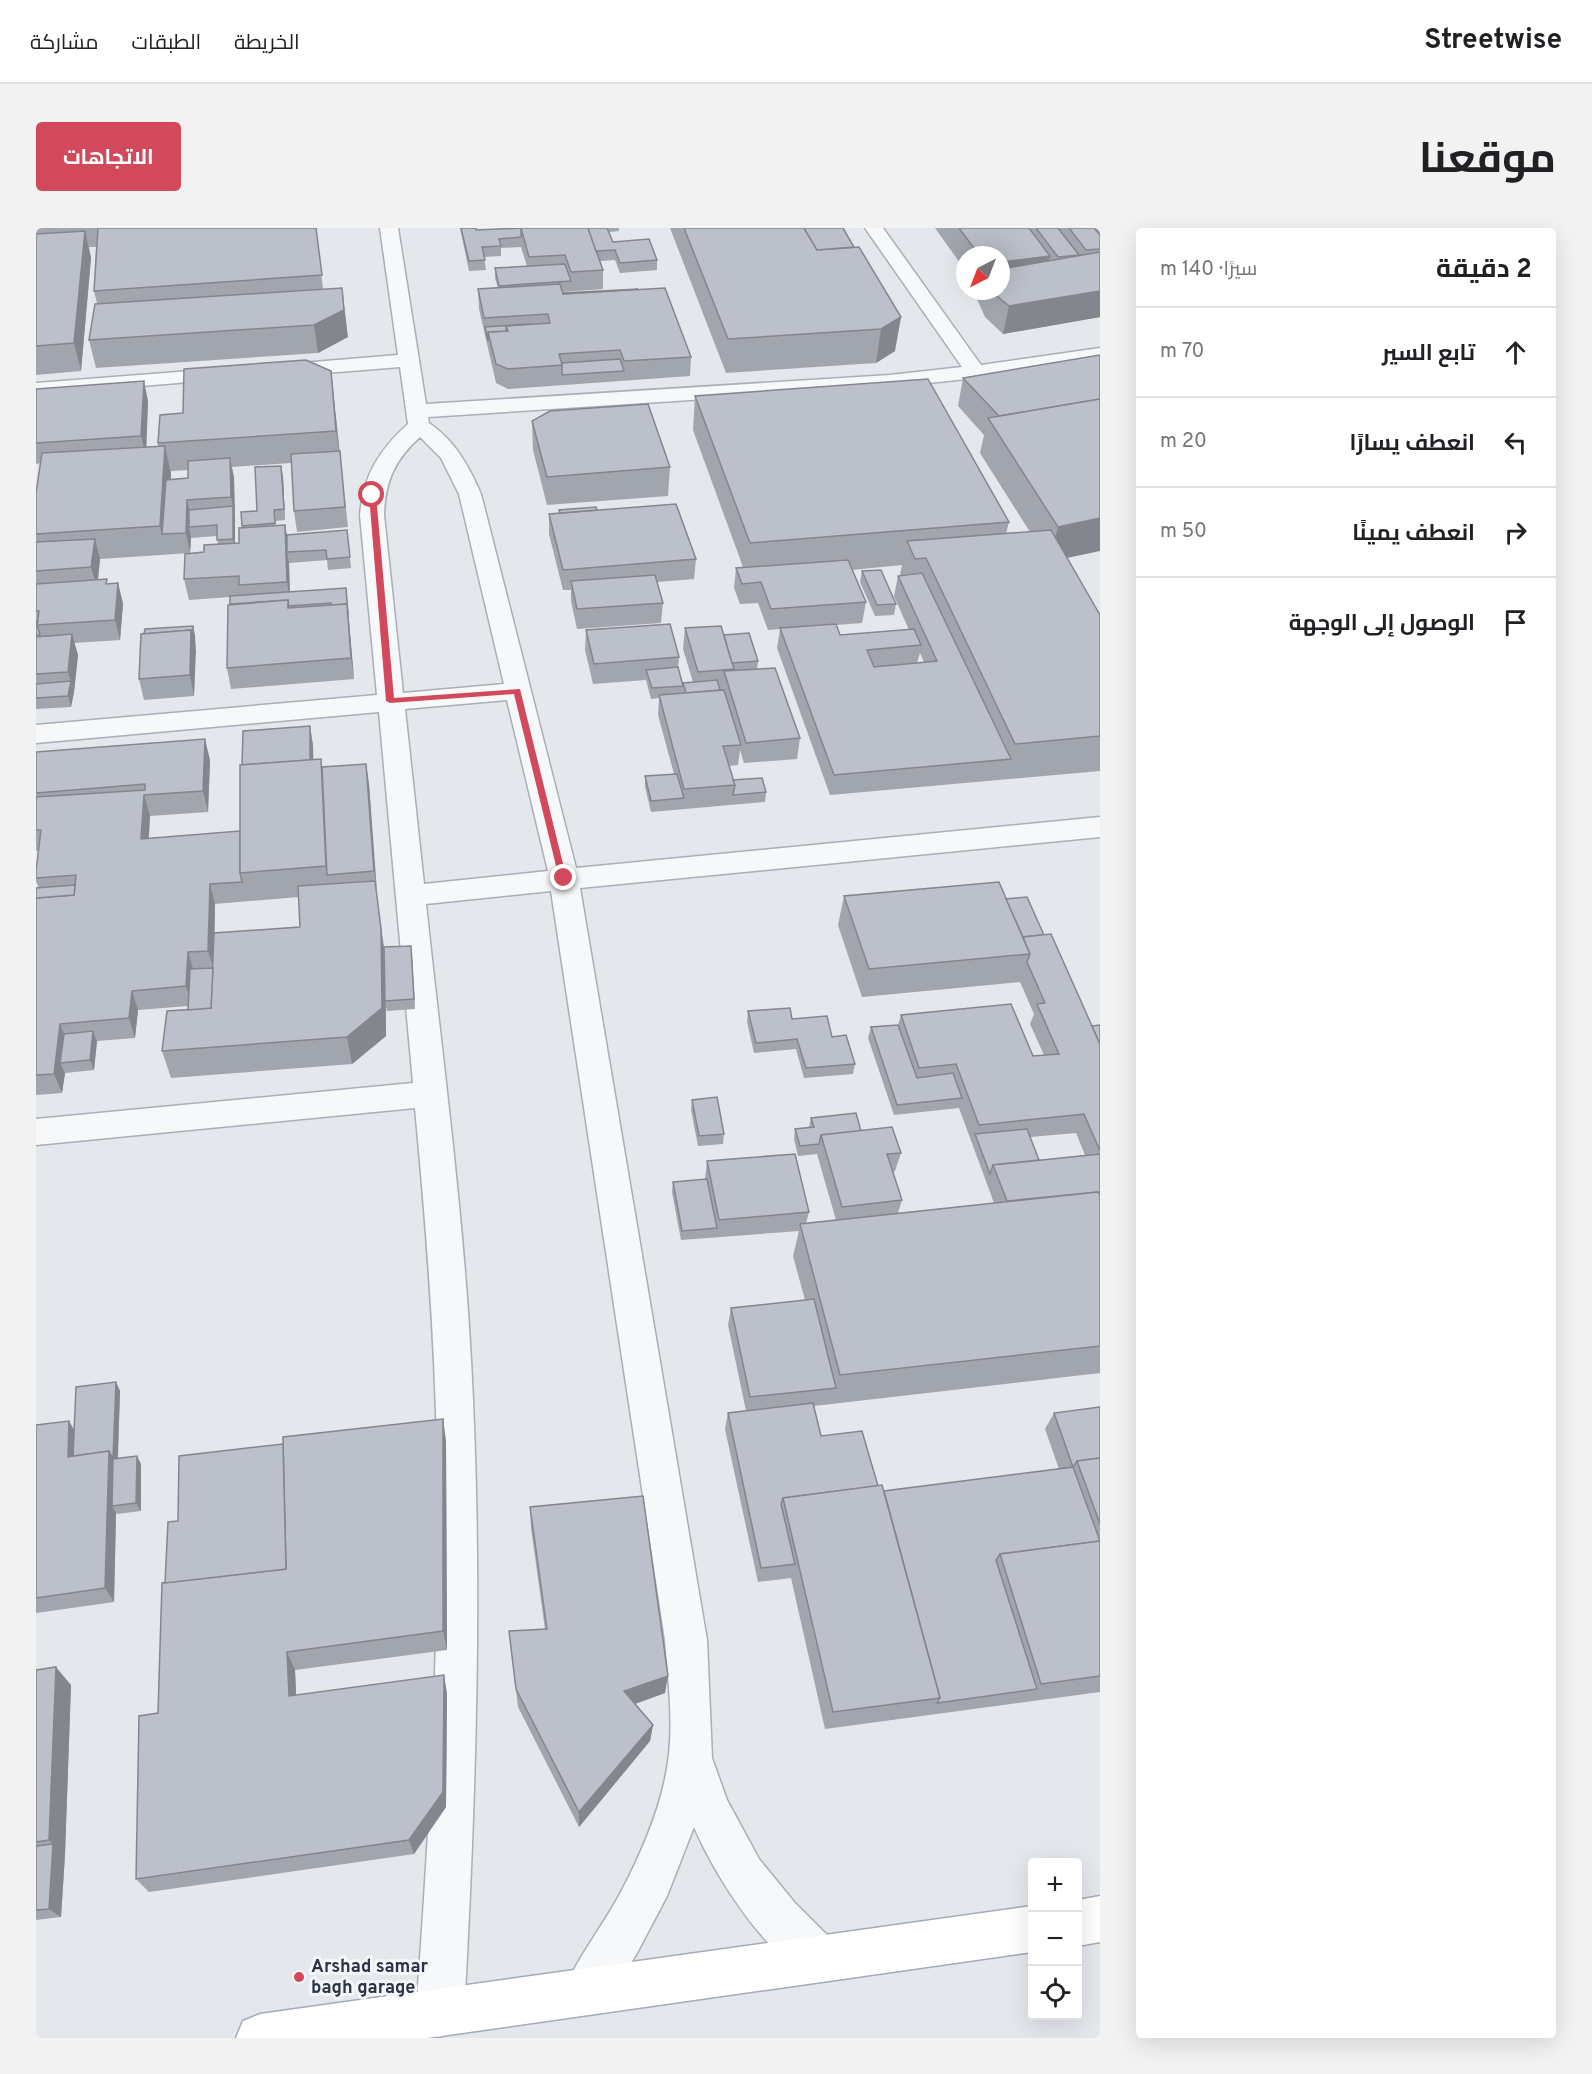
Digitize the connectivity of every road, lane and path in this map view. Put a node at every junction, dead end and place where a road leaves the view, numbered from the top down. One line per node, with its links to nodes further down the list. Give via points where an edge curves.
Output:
1 (389, 228): 4 (lane)
2 (874, 228): 5 (lane)
3 (1100, 354): 5 (lane)
4 (409, 360): 6 (lane); 7 (lane)
5 (976, 372): 7 (lane)
6 (36, 389)
7 (418, 418): 8 (lane, via 445,447 470,494); 9 (lane, via 387,458 372,495)
8 (517, 691): 9 (lane); 12 (lane)
9 (390, 701): 10 (lane); 13 (lane)
10 (36, 734)
11 (1100, 827): 12 (lane)
12 (564, 878): 13 (lane); 16 (lane, via 686,1640)
13 (410, 896): 14 (lane)
14 (430, 1094): 15 (lane); 22 (lane, via 447,1266 459,1570 451,1849)
15 (36, 1132)
16 (690, 1757): 20 (lane, via 725,1844 746,1878 783,1924); 21 (lane, via 676,1814 643,1900)
17 (1100, 1919): 18 (main road)
18 (1082, 1922)
19 (1028, 1930): 20 (main road)
20 (819, 1959): 21 (main road)
21 (587, 1991): 22 (main road)
22 (440, 2013): 23 (main road)
23 (260, 2038)

